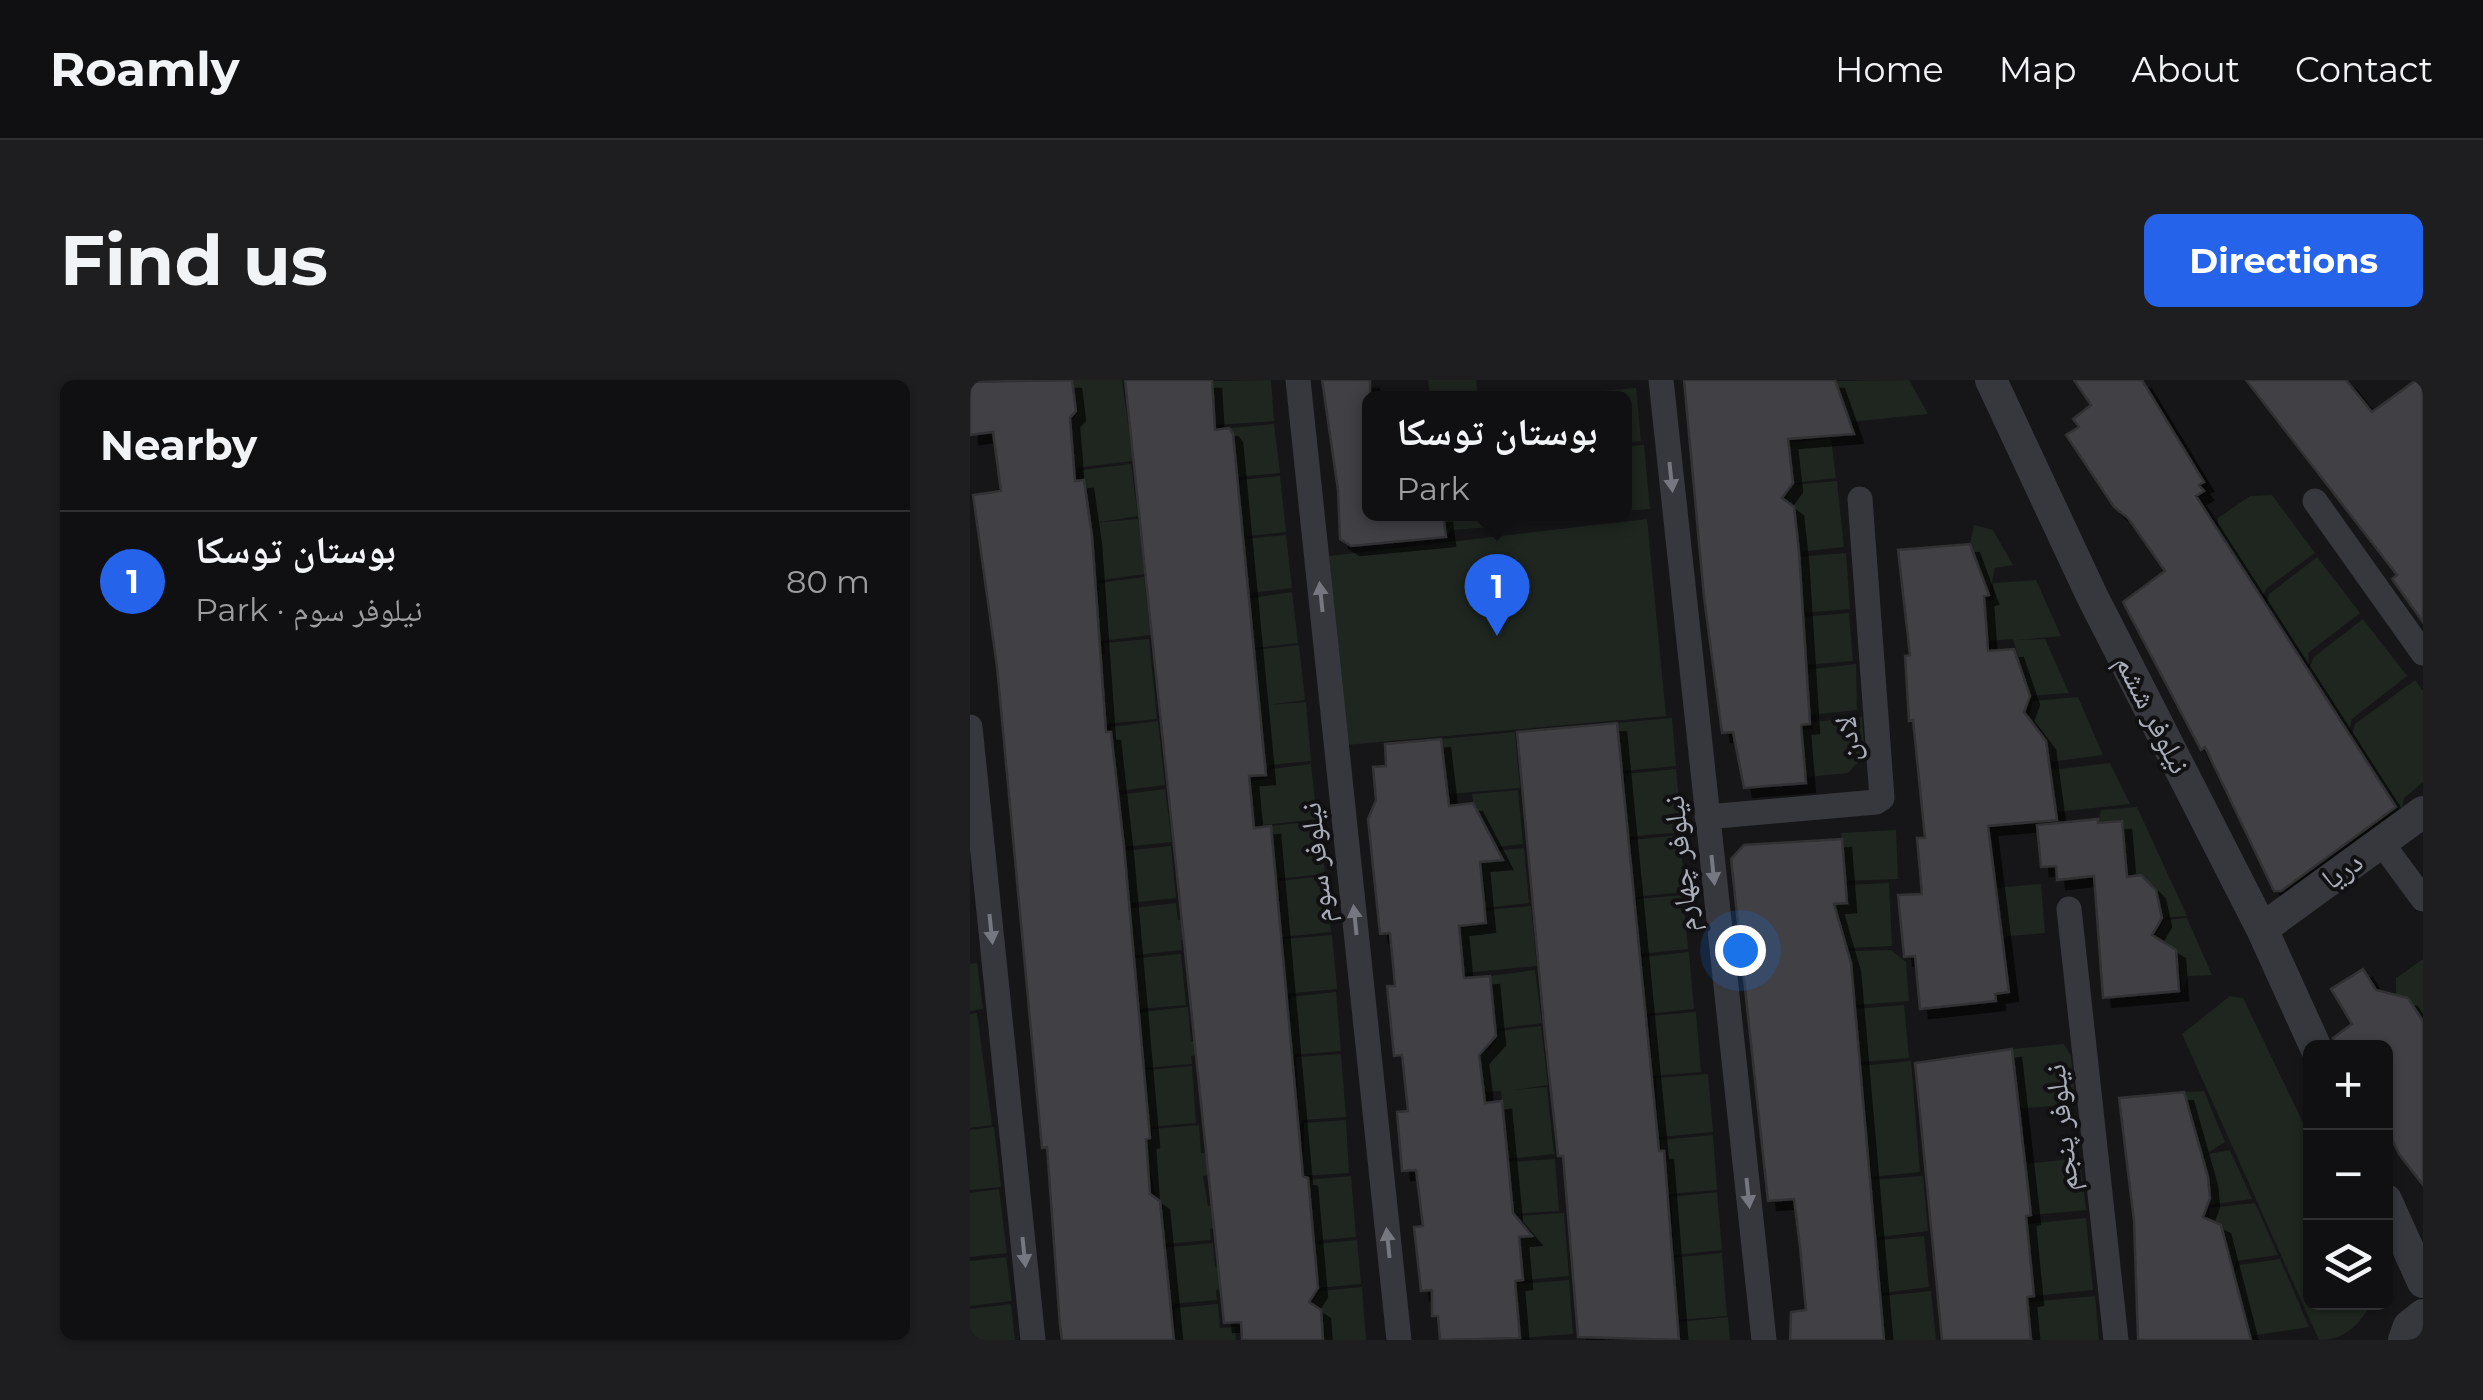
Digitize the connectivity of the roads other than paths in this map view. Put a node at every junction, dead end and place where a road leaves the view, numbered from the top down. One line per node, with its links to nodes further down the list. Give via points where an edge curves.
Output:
1 (1298, 380): 19 (street, نیلوفر سوم, one-way to 1)
2 (1661, 380): 9 (street, نیلوفر چهارم, one-way to 9)
3 (1992, 380): 13 (street, نیلوفر ششم, via 2092,596)
4 (1860, 499): 9 (street, لادن, via 1882,798)
5 (2315, 502): 6 (street)
6 (2423, 654)
7 (970, 727): 18 (street, one-way to 18)
8 (2423, 812): 10 (street, دریا)
9 (1707, 816): 20 (street, نیلوفر چهارم, one-way to 20)
10 (2381, 842): 11 (street); 13 (street, دریا)
11 (2423, 900)
12 (2069, 909): 21 (street, نیلوفر پنجم)
13 (2262, 928): 14 (street, نیلوفر ششم)
14 (2312, 1040)
15 (2393, 1216): 16 (street)
16 (2423, 1282)
17 (2423, 1316): 22 (street)
18 (1032, 1340)
19 (1398, 1340)
20 (1764, 1340)
21 (2116, 1340)
22 (2404, 1340)

